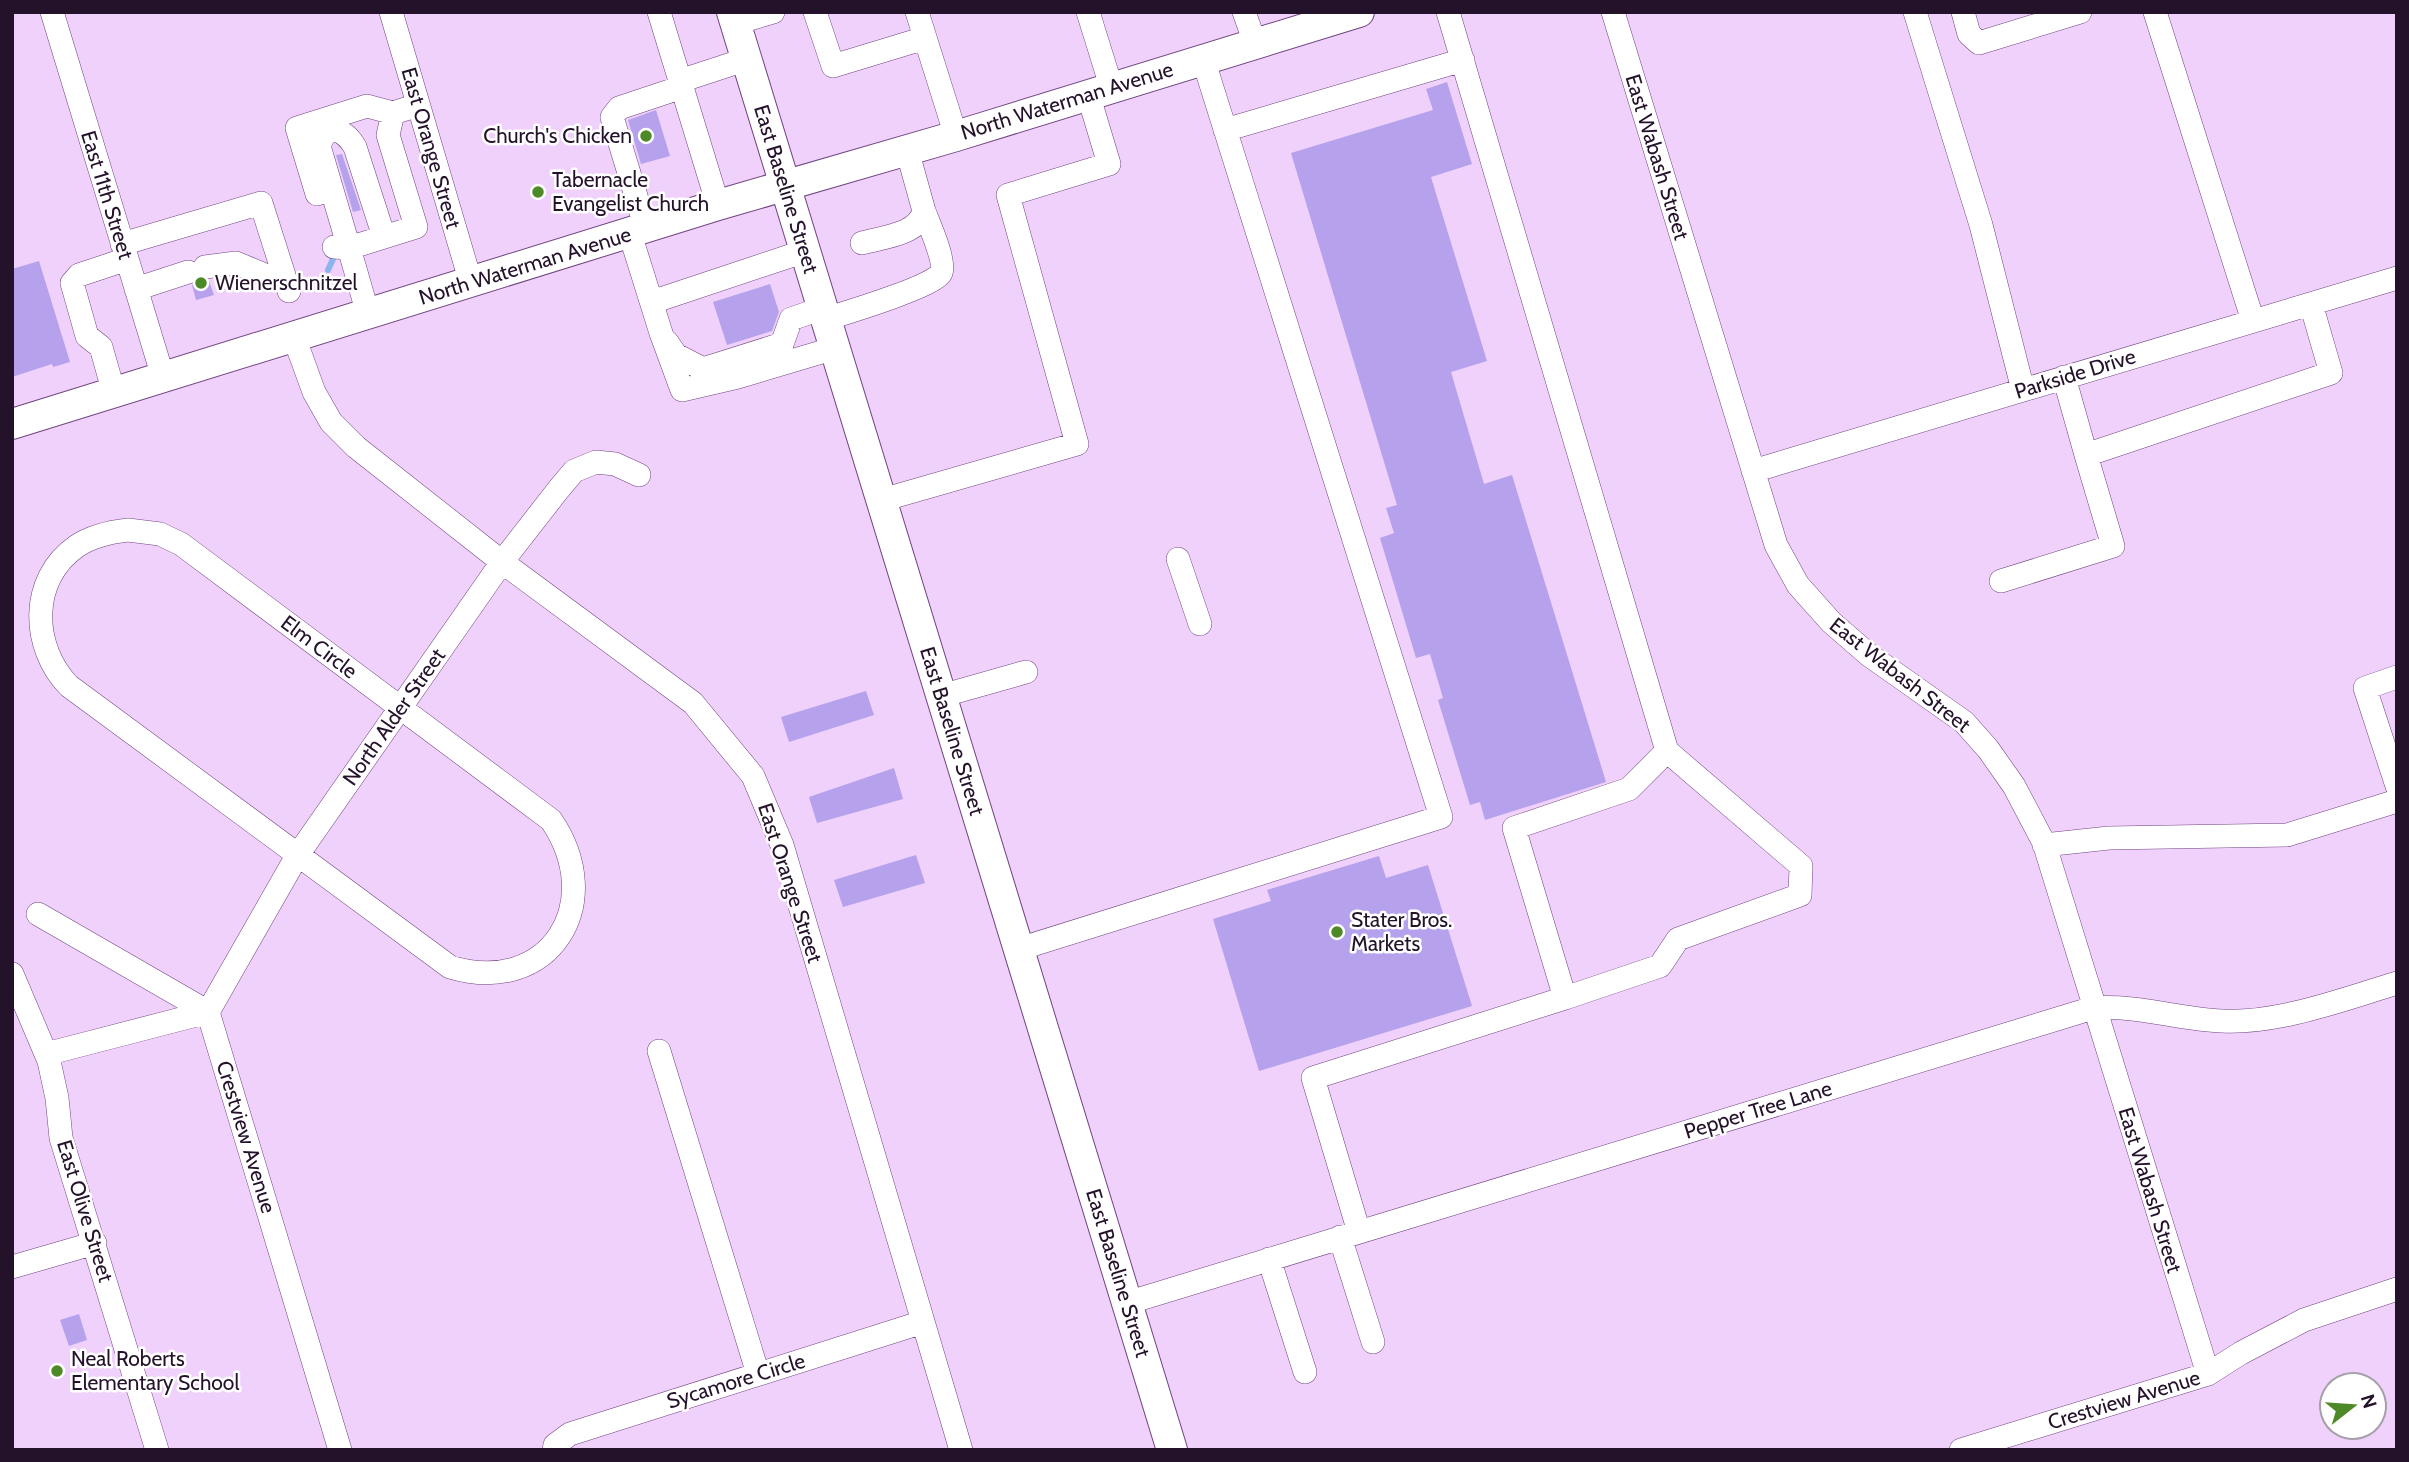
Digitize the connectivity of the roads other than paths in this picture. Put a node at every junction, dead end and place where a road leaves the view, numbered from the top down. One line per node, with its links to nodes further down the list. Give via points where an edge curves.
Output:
1 (52, 12): 36 (street, East 11th Street)
2 (391, 12): 24 (street, East Orange Street)
3 (659, 12): 22 (street)
4 (773, 12): 16 (street)
5 (815, 12): 17 (street, via 833,66)
6 (917, 12): 17 (street)
7 (1088, 12): 23 (street)
8 (1244, 12): 18 (street)
9 (1359, 12): 18 (main road, North Waterman Avenue)
10 (1448, 12): 21 (street)
11 (1613, 12): 55 (street, East Wabash Street)
12 (1915, 12): 51 (street, via 1982,225)
13 (1962, 12): 14 (street, via 1969,34 1979,43)
14 (2080, 12)
15 (2155, 12): 45 (street)
16 (734, 18): 19 (main road, East Baseline Street)
17 (925, 38): 27 (street)
18 (1255, 43): 20 (main road, North Waterman Avenue)
19 (747, 59): 22 (street); 29 (main road, East Baseline Street)
20 (1203, 59): 23 (main road, North Waterman Avenue); 26 (street)
21 (1463, 60): 26 (street); 66 (street)
22 (681, 84): 30 (street); 32 (street, via 619,108 612,117)
23 (1100, 90): 27 (main road, North Waterman Avenue); 57 (street, via 1109,164 1008,195 1077,444)
24 (418, 105): 25 (street); 39 (street, East Orange Street)
25 (393, 113): 33 (street, via 388,135 416,227); 35 (street, via 367,106 297,128 334,247)
26 (1225, 130): 72 (street, via 1441,817)
27 (956, 136): 28 (main road, North Waterman Avenue)
28 (907, 150): 29 (main road, North Waterman Avenue); 31 (street)
29 (785, 186): 30 (main road, North Waterman Avenue); 37 (main road, East Baseline Street)
30 (718, 205): 32 (main road, North Waterman Avenue)
31 (924, 211): 34 (street, via 917,225); 44 (street, via 942,265 940,275 917,288)
32 (638, 231): 39 (main road, North Waterman Avenue); 41 (street)
33 (384, 237): 35 (street); 35 (street, via 355,147 347,134 330,132 319,146)
34 (862, 243)
35 (349, 248): 43 (street)
36 (125, 251): 40 (street, East 11th Street); 40 (street, via 261,203 286,283 236,264 197,269); 52 (street, via 72,283 87,336 101,347)
37 (805, 251): 41 (street); 44 (main road, East Baseline Street)
38 (2397, 278): 42 (street, Parkside Drive)
39 (471, 283): 43 (main road, North Waterman Avenue)
40 (136, 289): 49 (street, East 11th Street)
41 (652, 302): 46 (street)
42 (2311, 304): 45 (street, Parkside Drive); 54 (street, via 2331,373)
43 (368, 314): 47 (main road, North Waterman Avenue)
44 (825, 314): 46 (street, via 791,318 782,344 703,369 676,355); 48 (main road, East Baseline Street)
45 (2253, 321): 50 (street, Parkside Drive)
46 (661, 333): 48 (street, via 682,390)
47 (294, 337): 49 (main road, North Waterman Avenue); 59 (street, East Orange Street, via 314,392 331,422 356,447)
48 (835, 348): 57 (main road, East Baseline Street)
49 (163, 377): 52 (main road, North Waterman Avenue)
50 (2064, 377): 51 (street, Parkside Drive); 54 (street)
51 (2023, 390): 55 (street, Parkside Drive)
52 (114, 393): 53 (main road, North Waterman Avenue)
53 (12, 424)
54 (2086, 455): 60 (street, via 2113,546)
55 (1753, 471): 69 (street, East Wabash Street, via 1776,545 1798,585 1830,622 1869,655 1964,722 2014,786)
56 (639, 475): 59 (street, North Alder Street, via 615,464 596,462 573,471)
57 (881, 500): 64 (main road, East Baseline Street)
58 (1178, 559): 61 (street)
59 (502, 562): 65 (street, North Alder Street); 86 (street, East Orange Street, via 693,703 753,776 782,845)
60 (2001, 581)
61 (1200, 624)
62 (1026, 673): 64 (street)
63 (2397, 677): 67 (street, via 2365,688)
64 (942, 696): 72 (main road, East Baseline Street)
65 (400, 708): 70 (street, North Alder Street); 70 (street, Elm Circle, via 551,821 566,845 575,878 570,916 561,935 532,963 514,970 480,974 450,967); 70 (street, Elm Circle, via 172,539 145,531 111,532 76,547 60,561 48,579 40,615 46,650 60,677)
66 (1667, 751): 75 (street, via 1629,789 1514,828); 75 (street, via 1801,866 1800,895 1678,939 1660,966)
67 (2397, 786)
68 (2397, 801): 69 (street, via 2287,835 2109,838)
69 (2044, 845): 76 (street, East Wabash Street)
70 (297, 856): 77 (street, North Alder Street)
71 (38, 914): 77 (street)
72 (1019, 949): 85 (main road, East Baseline Street)
73 (12, 975): 79 (street, East Olive Street)
74 (2397, 983): 76 (street, Pepper Tree Lane, via 2288,1014 2245,1021 2122,1006)
75 (1565, 999): 80 (street, via 1313,1078)
76 (2093, 1008): 80 (street, Pepper Tree Lane); 90 (street, East Wabash Street)
77 (208, 1012): 79 (street); 92 (street, Crestview Avenue)
78 (660, 1051): 89 (street)
79 (47, 1054): 81 (street, East Olive Street, via 61,1138)
80 (1350, 1235): 82 (street, Pepper Tree Lane); 87 (street)
81 (95, 1243): 83 (street); 91 (street, East Olive Street)
82 (1269, 1259): 85 (street, Pepper Tree Lane); 88 (street)
83 (12, 1267)
84 (2397, 1289): 90 (street, Crestview Avenue, via 2304,1320)
85 (1127, 1303): 95 (main road, East Baseline Street)
86 (923, 1322): 89 (street, Sycamore Circle); 94 (street, East Orange Street)
87 (1373, 1342)
88 (1305, 1372)
89 (758, 1374): 93 (street, Sycamore Circle, via 570,1433)
90 (2208, 1374): 96 (street, Crestview Avenue)
91 (157, 1450)
92 (340, 1450)
93 (554, 1450)
94 (961, 1450)
95 (1172, 1450)
96 (1961, 1450)

